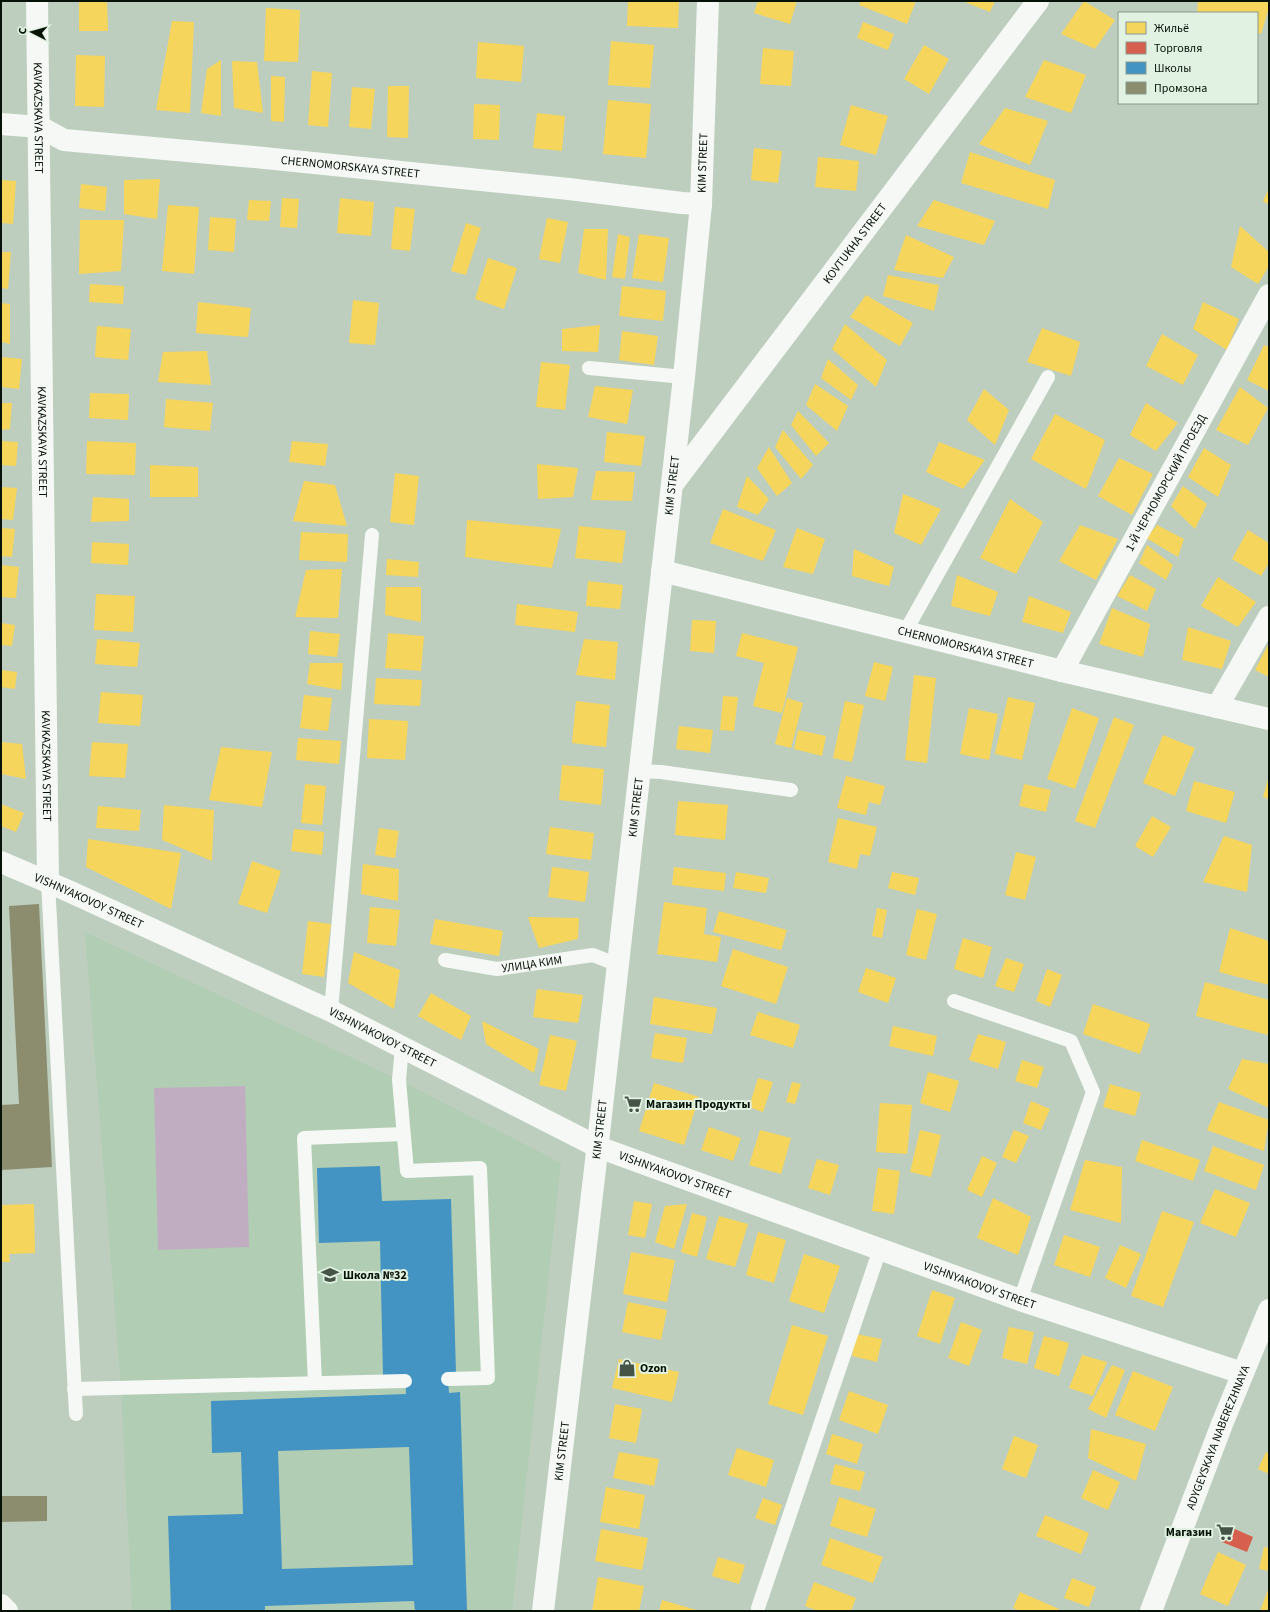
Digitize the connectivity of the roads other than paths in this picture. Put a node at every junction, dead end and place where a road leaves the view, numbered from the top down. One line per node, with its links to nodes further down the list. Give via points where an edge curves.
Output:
1 (38, 1): 5 (street, KAVKAZSKAYA STREET)
2 (708, 1): 6 (street, KIM STREET)
3 (1038, 1): 11 (street, KOVTUKHA STREET)
4 (1, 124): 5 (street, CHERNOMORSKAYA STREET)
5 (40, 128): 6 (street, CHERNOMORSKAYA STREET, via 64,140); 22 (street, KAVKAZSKAYA STREET)
6 (701, 204): 9 (street, KIM STREET)
7 (1269, 295): 16 (street, 1-Й ЧЕРНОМОРСКИЙ ПРОЕЗД)
8 (589, 368): 9 (lane)
9 (684, 377): 11 (street, KIM STREET)
10 (1048, 377): 15 (lane)
11 (672, 486): 13 (street, KIM STREET)
12 (372, 535): 26 (lane)
13 (662, 571): 15 (street, CHERNOMORSKAYA STREET); 19 (street, KIM STREET)
14 (1269, 617): 17 (street)
15 (905, 632): 16 (street, CHERNOMORSKAYA STREET)
16 (1062, 671): 17 (street, CHERNOMORSKAYA STREET)
17 (1217, 706): 18 (street, CHERNOMORSKAYA STREET)
18 (1269, 719)
19 (640, 771): 20 (lane); 24 (street, KIM STREET)
20 (791, 790)
21 (1, 862): 22 (street, VISHNYAKOVOY STREET)
22 (48, 882): 26 (street, VISHNYAKOVOY STREET); 37 (lane)
23 (445, 960): 24 (lane, УЛИЦА КИМ, via 497,969 593,955)
24 (618, 965): 29 (street, KIM STREET)
25 (954, 1001): 31 (lane, via 1071,1041 1093,1092)
26 (331, 1011): 27 (street, VISHNYAKOVOY STREET)
27 (402, 1047): 28 (lane, via 399,1080); 29 (street, VISHNYAKOVOY STREET)
28 (403, 1134): 34 (lane, via 407,1170 480,1168 488,1378); 36 (lane, via 304,1138)
29 (598, 1147): 30 (street, VISHNYAKOVOY STREET); 42 (street, KIM STREET)
30 (880, 1249): 31 (street, VISHNYAKOVOY STREET); 40 (lane)
31 (1020, 1300): 33 (street, VISHNYAKOVOY STREET)
32 (1269, 1310): 33 (street, ADYGEYSKAYA NABEREZHNAYA)
33 (1242, 1373): 43 (street, ADYGEYSKAYA NABEREZHNAYA)
34 (448, 1379)
35 (405, 1381): 36 (lane)
36 (315, 1383): 37 (lane)
37 (74, 1389): 38 (lane)
38 (76, 1414)
39 (1, 1605): 41 (street)
40 (758, 1608)
41 (7, 1611)
42 (542, 1611)
43 (1153, 1611)

